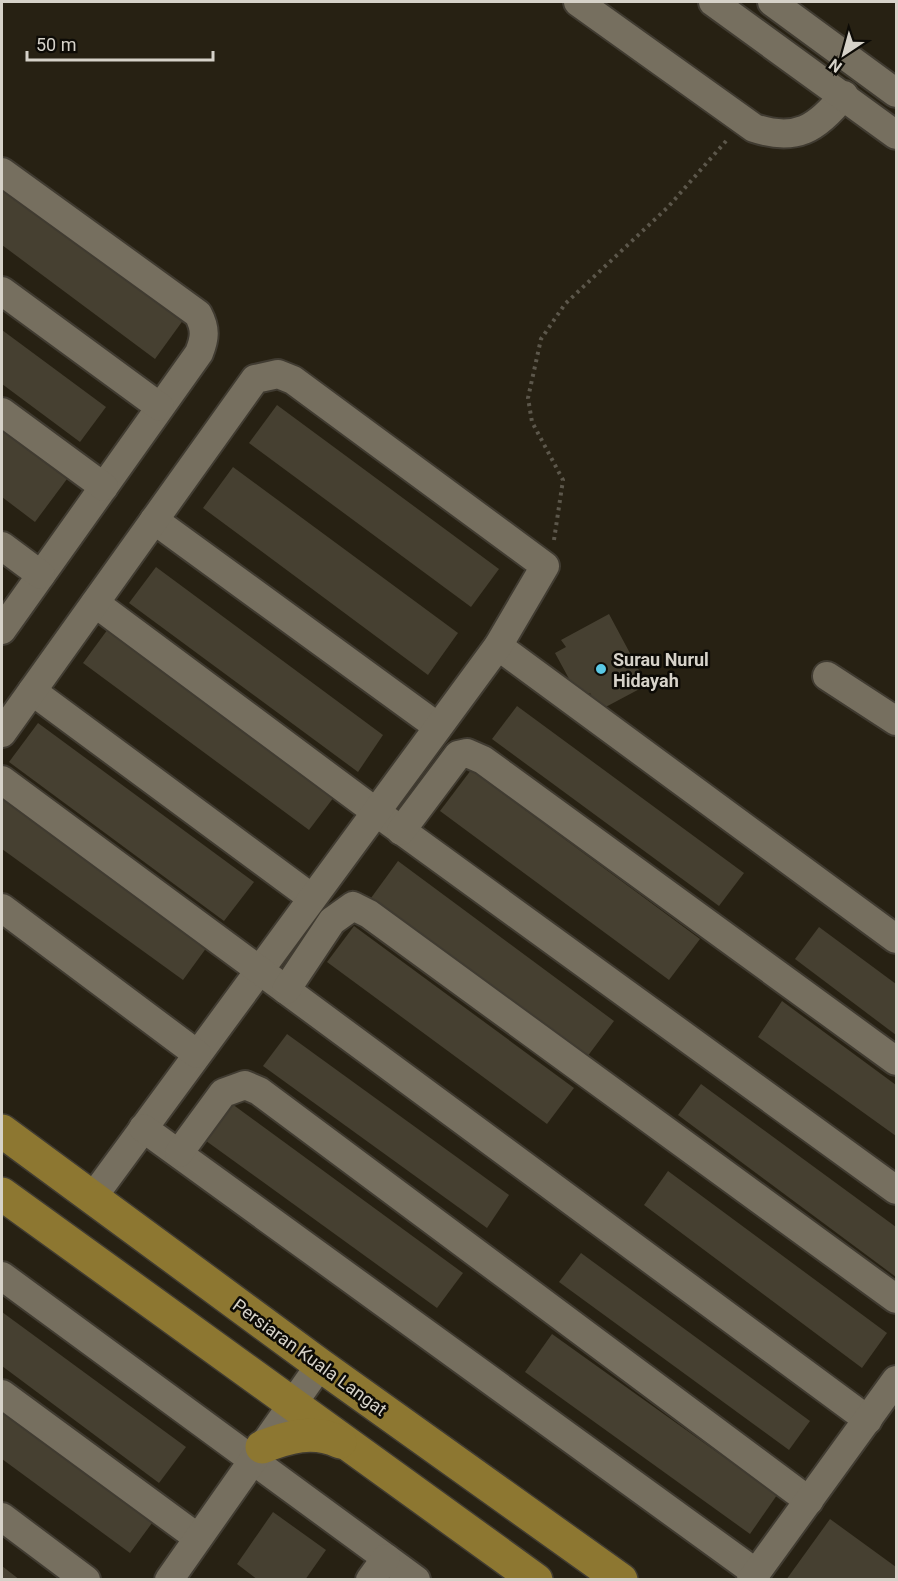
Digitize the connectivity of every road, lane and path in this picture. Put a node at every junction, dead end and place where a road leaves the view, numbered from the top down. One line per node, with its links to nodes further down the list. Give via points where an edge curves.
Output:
1 (578, 2): 6 (street)
2 (713, 2): 5 (street)
3 (772, 2): 4 (street)
4 (897, 93)
5 (844, 95): 6 (street, via 827,116 792,135 771,134); 7 (street)
6 (743, 123): 15 (path, via 668,207 565,304 541,339 528,398 532,422 563,480 557,533)
7 (897, 135)
8 (2, 172): 10 (street, via 198,314 205,338 199,353)
9 (2, 291): 10 (street)
10 (160, 407): 12 (street)
11 (2, 412): 12 (street)
12 (104, 487): 16 (street)
13 (154, 520): 15 (street, via 255,379 278,374 293,380); 17 (street); 23 (street)
14 (2, 546): 16 (street)
15 (544, 566): 19 (street)
16 (41, 574): 18 (street)
17 (95, 603): 21 (street); 26 (street)
18 (2, 630)
19 (498, 646): 23 (street); 30 (street)
20 (828, 676): 22 (street)
21 (32, 691): 24 (street); 28 (street)
22 (897, 721)
23 (438, 727): 26 (street)
24 (2, 733)
25 (2, 780): 31 (street)
26 (376, 812): 27 (street); 28 (street)
27 (401, 831): 34 (street, via 458,755 467,753 483,760); 38 (street)
28 (312, 898): 31 (street)
29 (2, 908): 33 (street)
30 (897, 939)
31 (259, 970): 32 (street); 33 (street)
32 (286, 990): 42 (street, via 332,921 353,906 369,914); 48 (street)
33 (197, 1054): 35 (street)
34 (897, 1061)
35 (143, 1128): 37 (street); 40 (street)
36 (2, 1131): 40 (main road, Persiaran Kuala Langat)
37 (178, 1153): 51 (street, via 223,1093 244,1085 259,1091); 55 (street)
38 (897, 1190)
39 (2, 1194): 44 (main road)
40 (93, 1197): 43 (main road, Persiaran Kuala Langat)
41 (2, 1276): 49 (street)
42 (897, 1299)
43 (320, 1365): 47 (street); 60 (main road, Persiaran Kuala Langat)
44 (240, 1366): 47 (main road); 49 (main road, via 259,1384 267,1414)
45 (897, 1380): 48 (street)
46 (2, 1394): 53 (street)
47 (292, 1404): 49 (street); 50 (main road)
48 (868, 1420): 51 (street)
49 (260, 1449): 50 (main road, via 303,1435 328,1436); 53 (street); 54 (street)
50 (358, 1451): 59 (main road)
51 (809, 1501): 55 (street)
52 (2, 1517): 56 (street)
53 (198, 1539): 57 (street)
54 (378, 1569): 58 (street)
55 (753, 1576)
56 (86, 1580)
57 (169, 1580)
58 (416, 1580)
59 (536, 1580)
60 (621, 1580)

